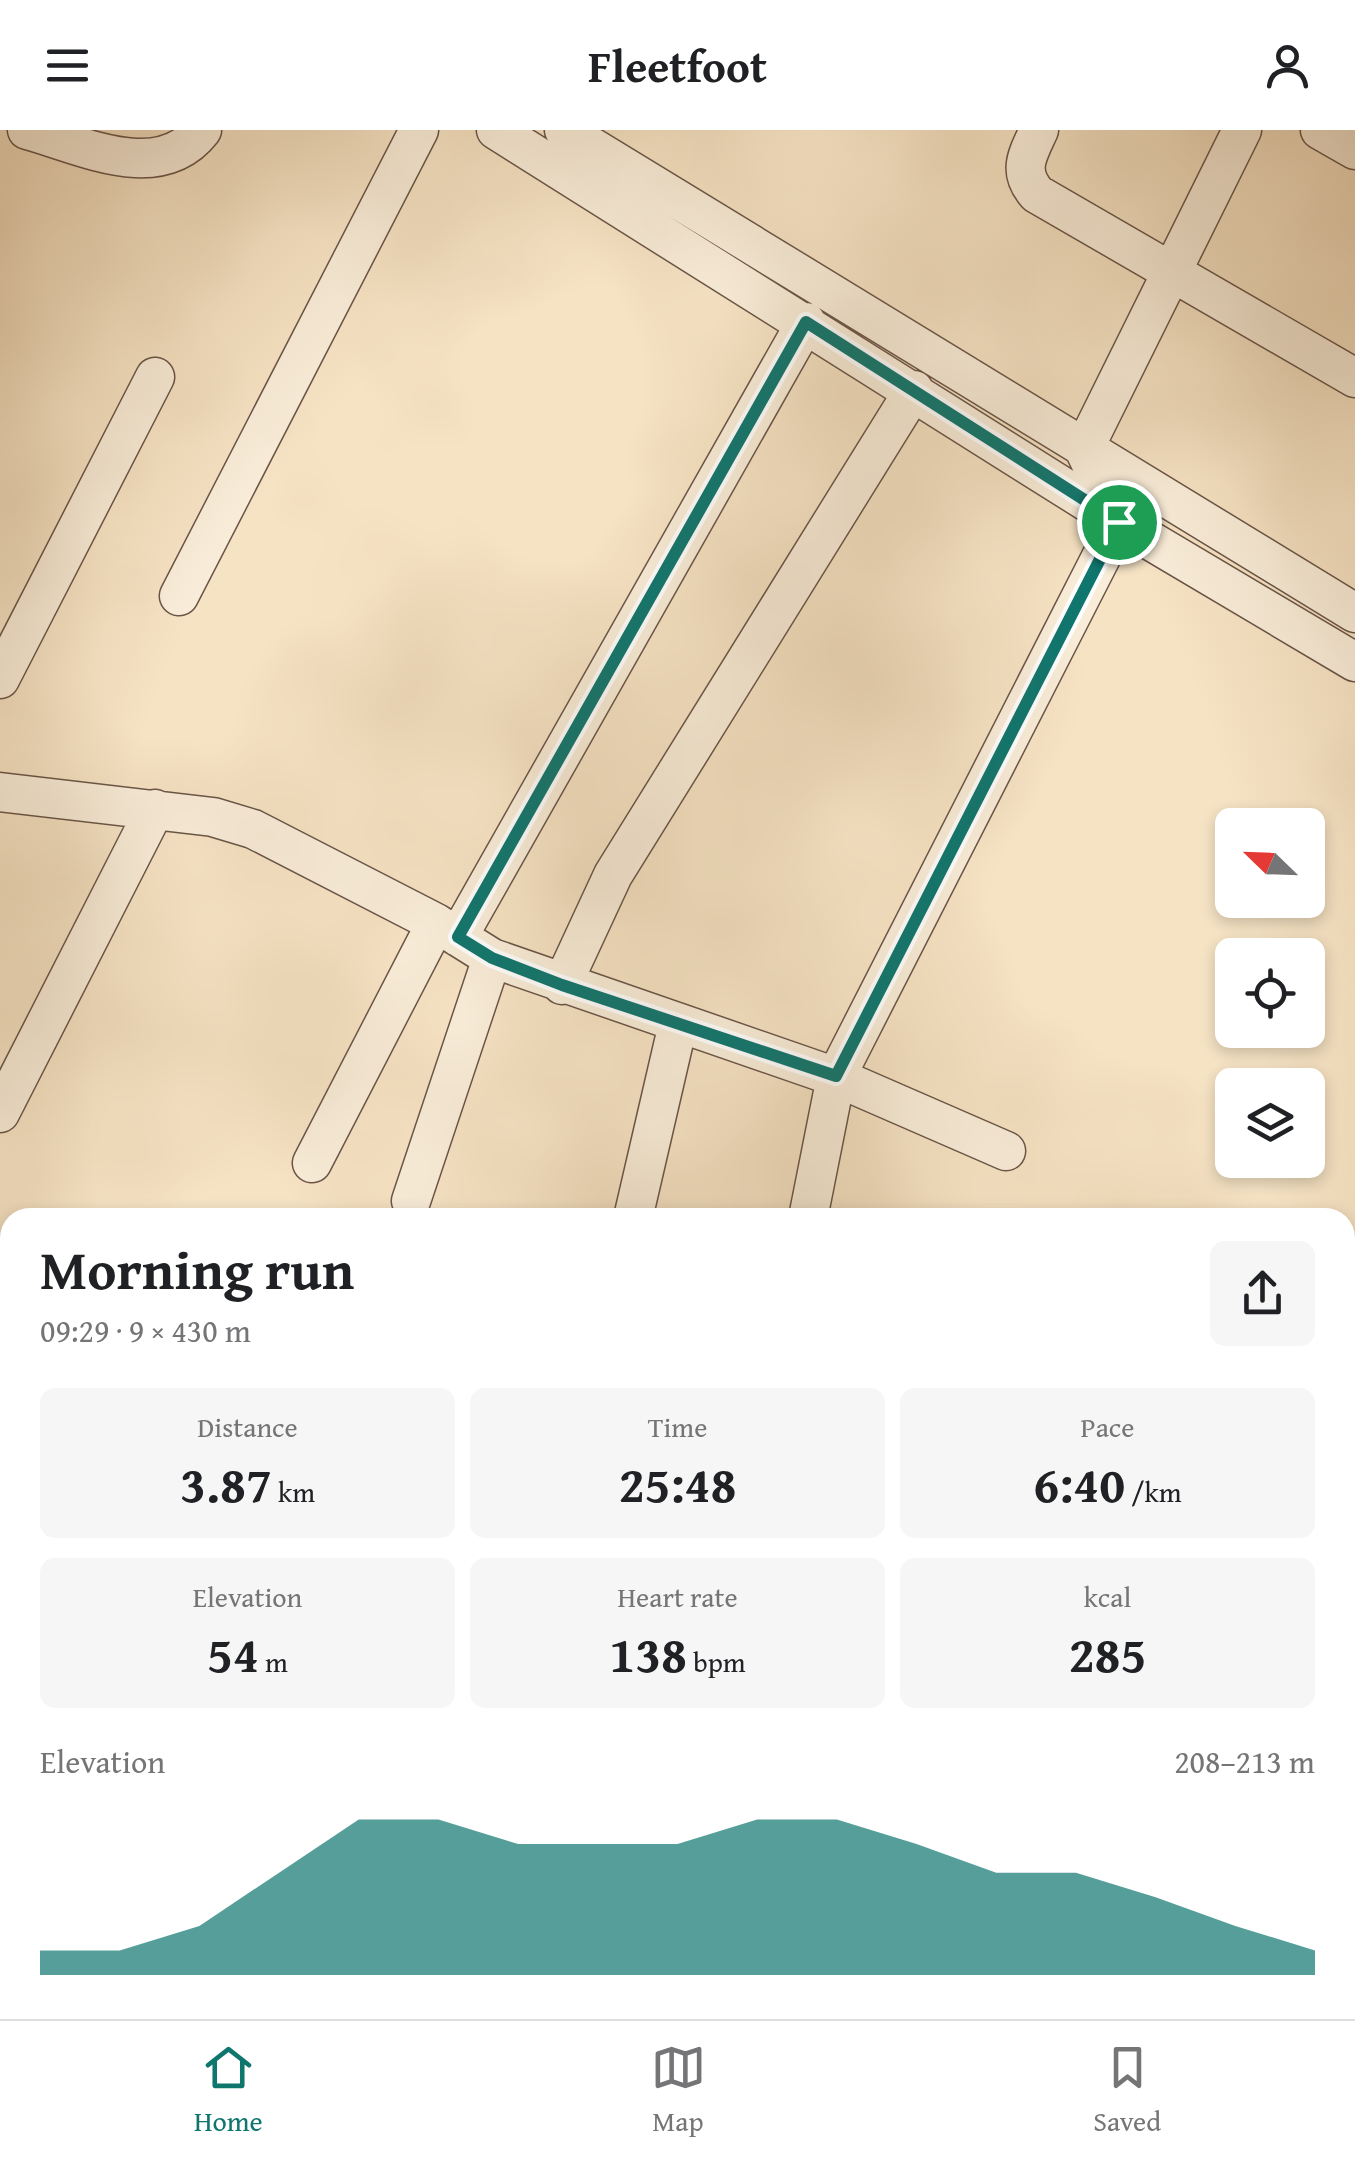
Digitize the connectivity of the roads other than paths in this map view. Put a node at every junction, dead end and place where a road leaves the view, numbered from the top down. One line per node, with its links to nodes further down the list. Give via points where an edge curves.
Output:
1 (27, 130): 2 (street, via 134,160 166,158)
2 (202, 130)
3 (419, 130): 17 (street)
4 (496, 130): 11 (street)
5 (564, 130): 15 (street)
6 (1038, 130): 10 (street, via 1024,162 1037,194)
7 (1242, 130): 10 (street)
8 (1320, 130): 9 (street)
9 (1355, 150)
10 (1173, 270): 13 (street); 15 (street)
11 (806, 322): 14 (street); 23 (street)
12 (154, 377): 20 (street)
13 (1355, 378)
14 (914, 390): 16 (street); 25 (street, via 612,874)
15 (1084, 449): 16 (street); 18 (street)
16 (1119, 522): 19 (street); 27 (street)
17 (179, 596)
18 (1355, 613)
19 (1355, 662)
20 (0, 679)
21 (0, 792): 22 (street)
22 (155, 809): 23 (street, via 253,829); 28 (street)
23 (447, 930): 24 (street); 30 (street)
24 (492, 958): 25 (street); 31 (street)
25 (562, 985): 26 (street)
26 (678, 1024): 27 (street); 32 (street)
27 (836, 1076): 29 (street); 33 (street)
28 (0, 1112)
29 (1006, 1150)
30 (312, 1163)
31 (412, 1202)
32 (634, 1208)
33 (810, 1208)

